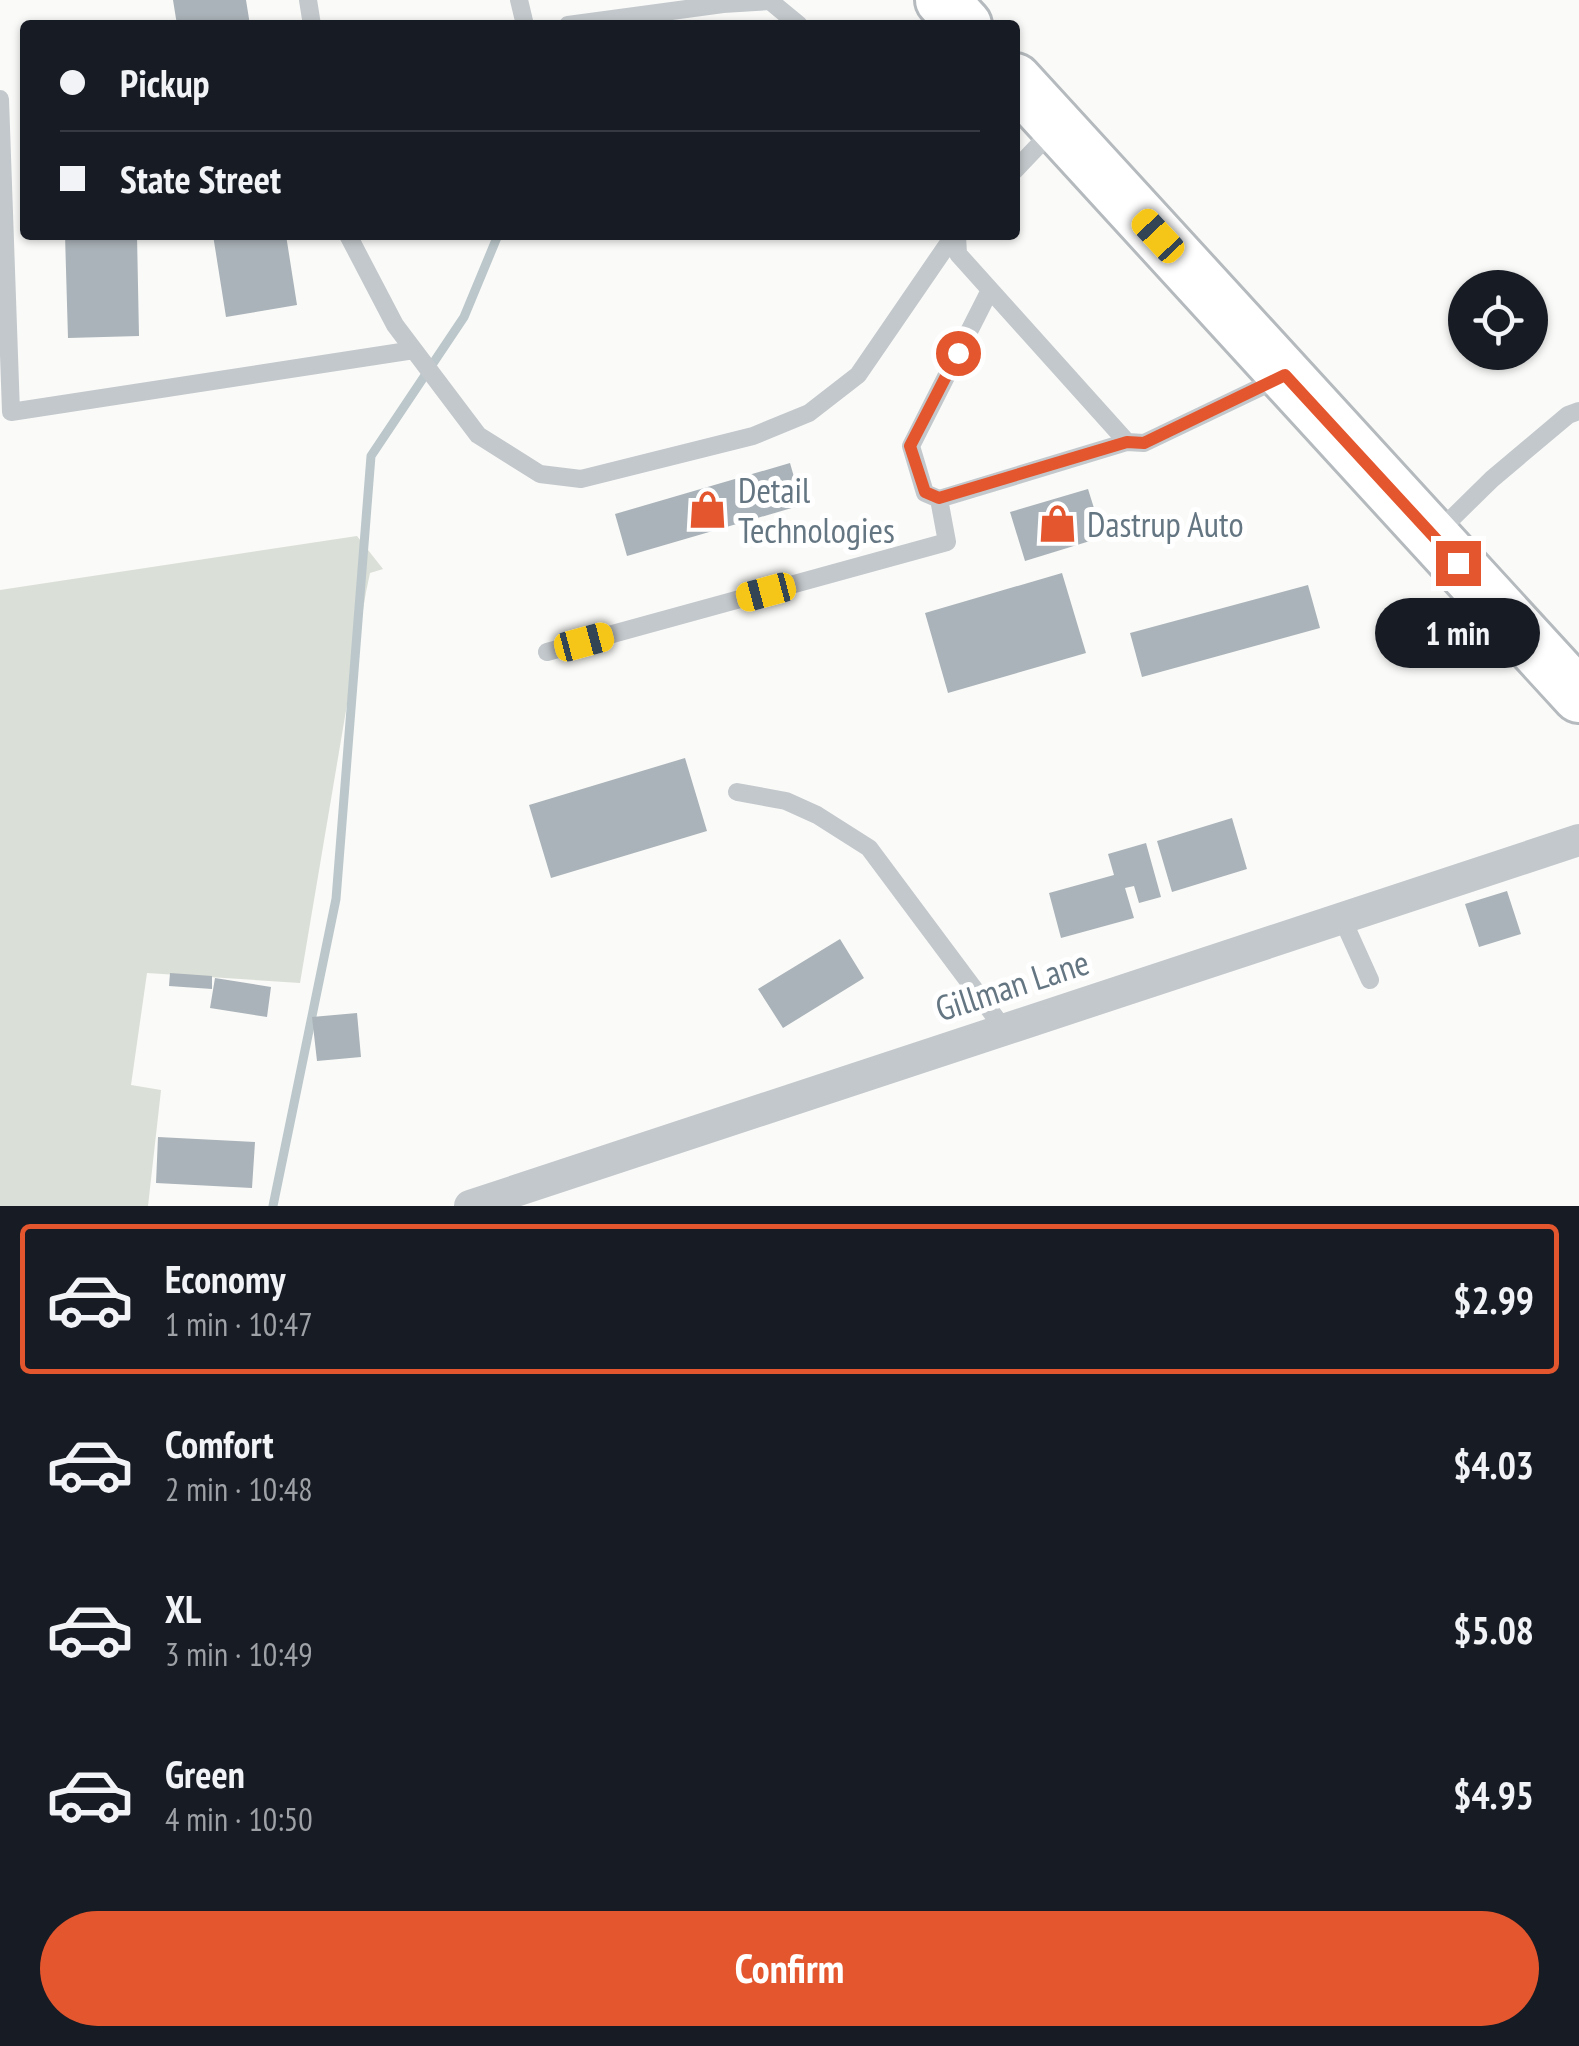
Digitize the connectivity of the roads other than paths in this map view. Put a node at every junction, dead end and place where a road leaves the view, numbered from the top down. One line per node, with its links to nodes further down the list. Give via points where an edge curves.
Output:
1 (942, 0): 5 (main road)
2 (722, 2): 3 (lane); 4 (lane, via 770,1)
3 (601, 20)
4 (793, 20)
5 (960, 20)
6 (1020, 85): 8 (main road)
7 (0, 99): 17 (lane)
8 (1057, 126): 9 (lane); 15 (main road)
9 (1020, 165)
10 (351, 240): 14 (lane)
11 (953, 240): 14 (lane, via 858,376 809,414 753,436 581,479 540,474 478,435)
12 (957, 240): 13 (lane, via 958,254)
13 (990, 290): 18 (lane); 19 (lane, via 910,446 925,492)
14 (414, 350): 17 (lane)
15 (1285, 375): 18 (lane, via 1144,443); 20 (main road)
16 (1579, 411): 20 (lane, via 1492,479)
17 (6, 413)
18 (1127, 442): 19 (lane)
19 (939, 498): 21 (lane, via 948,542)
20 (1434, 537): 22 (main road)
21 (548, 652)
22 (1579, 696)
23 (737, 792): 27 (lane, via 786,801 869,848)
24 (1579, 840): 25 (street, Gillman Lane)
25 (1342, 918): 26 (lane); 27 (street, Gillman Lane)
26 (1370, 980)
27 (1004, 1030): 28 (street, Gillman Lane)
28 (470, 1206)

